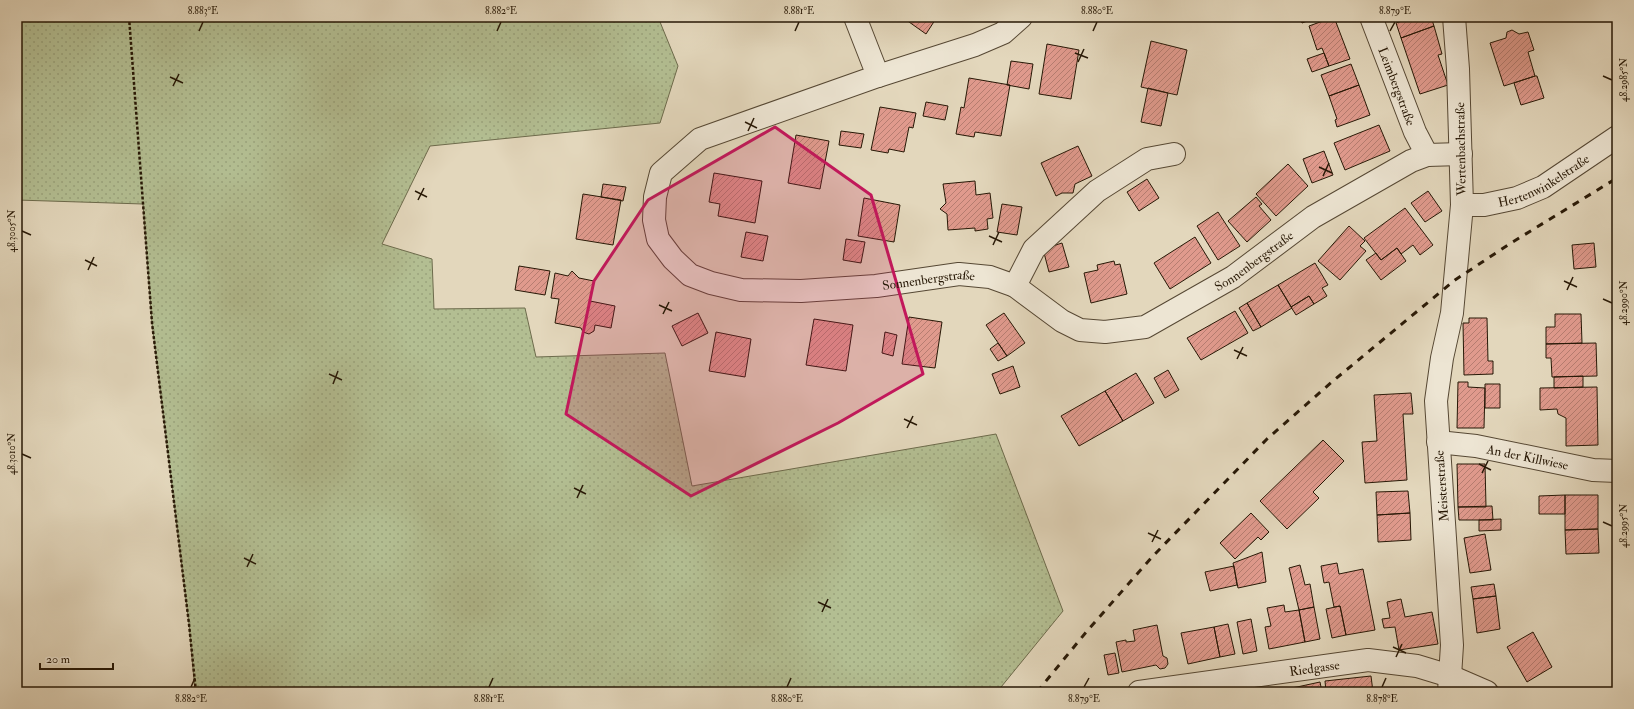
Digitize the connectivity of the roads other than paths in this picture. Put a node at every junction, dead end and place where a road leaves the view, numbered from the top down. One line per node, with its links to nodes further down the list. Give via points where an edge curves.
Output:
1 (855, 17): 5 (street)
2 (1021, 17): 5 (street, Sonnenbergstraße, via 1003,34)
3 (1370, 17): 9 (street, Leimbergstraße, via 1415,132)
4 (1454, 17): 8 (street, Wertenbachstraße)
5 (878, 76): 12 (street, Sonnenbergstraße, via 700,139 661,173 655,197 654,220 658,239 673,259 690,275 741,290 801,292 876,286 959,274 990,277)
6 (1617, 137): 10 (street, Hertenwinkelstraße, via 1543,187 1517,198 1484,206)
7 (1174, 154): 12 (street, via 1147,159 1097,191 1034,249)
8 (1460, 154): 9 (street, Sonnenbergstraße); 10 (street, Wertenbachstraße)
9 (1427, 155): 12 (street, Sonnenbergstraße, via 1313,217 1233,277 1145,327 1105,332 1080,330 1062,321)
10 (1462, 205): 11 (street, Wertenbachstraße)
11 (1455, 280): 13 (street, Meisterstraße, via 1452,313 1436,401)
12 (1015, 286)
13 (1438, 442): 14 (street, An der Killwiese, via 1476,446 1593,470); 15 (street, Meisterstraße, via 1452,645)
14 (1617, 471)
15 (1450, 684): 16 (street, Riedgasse, via 1418,666 1368,660); 17 (street, Riedgasse)
16 (1138, 692)
17 (1487, 692)

